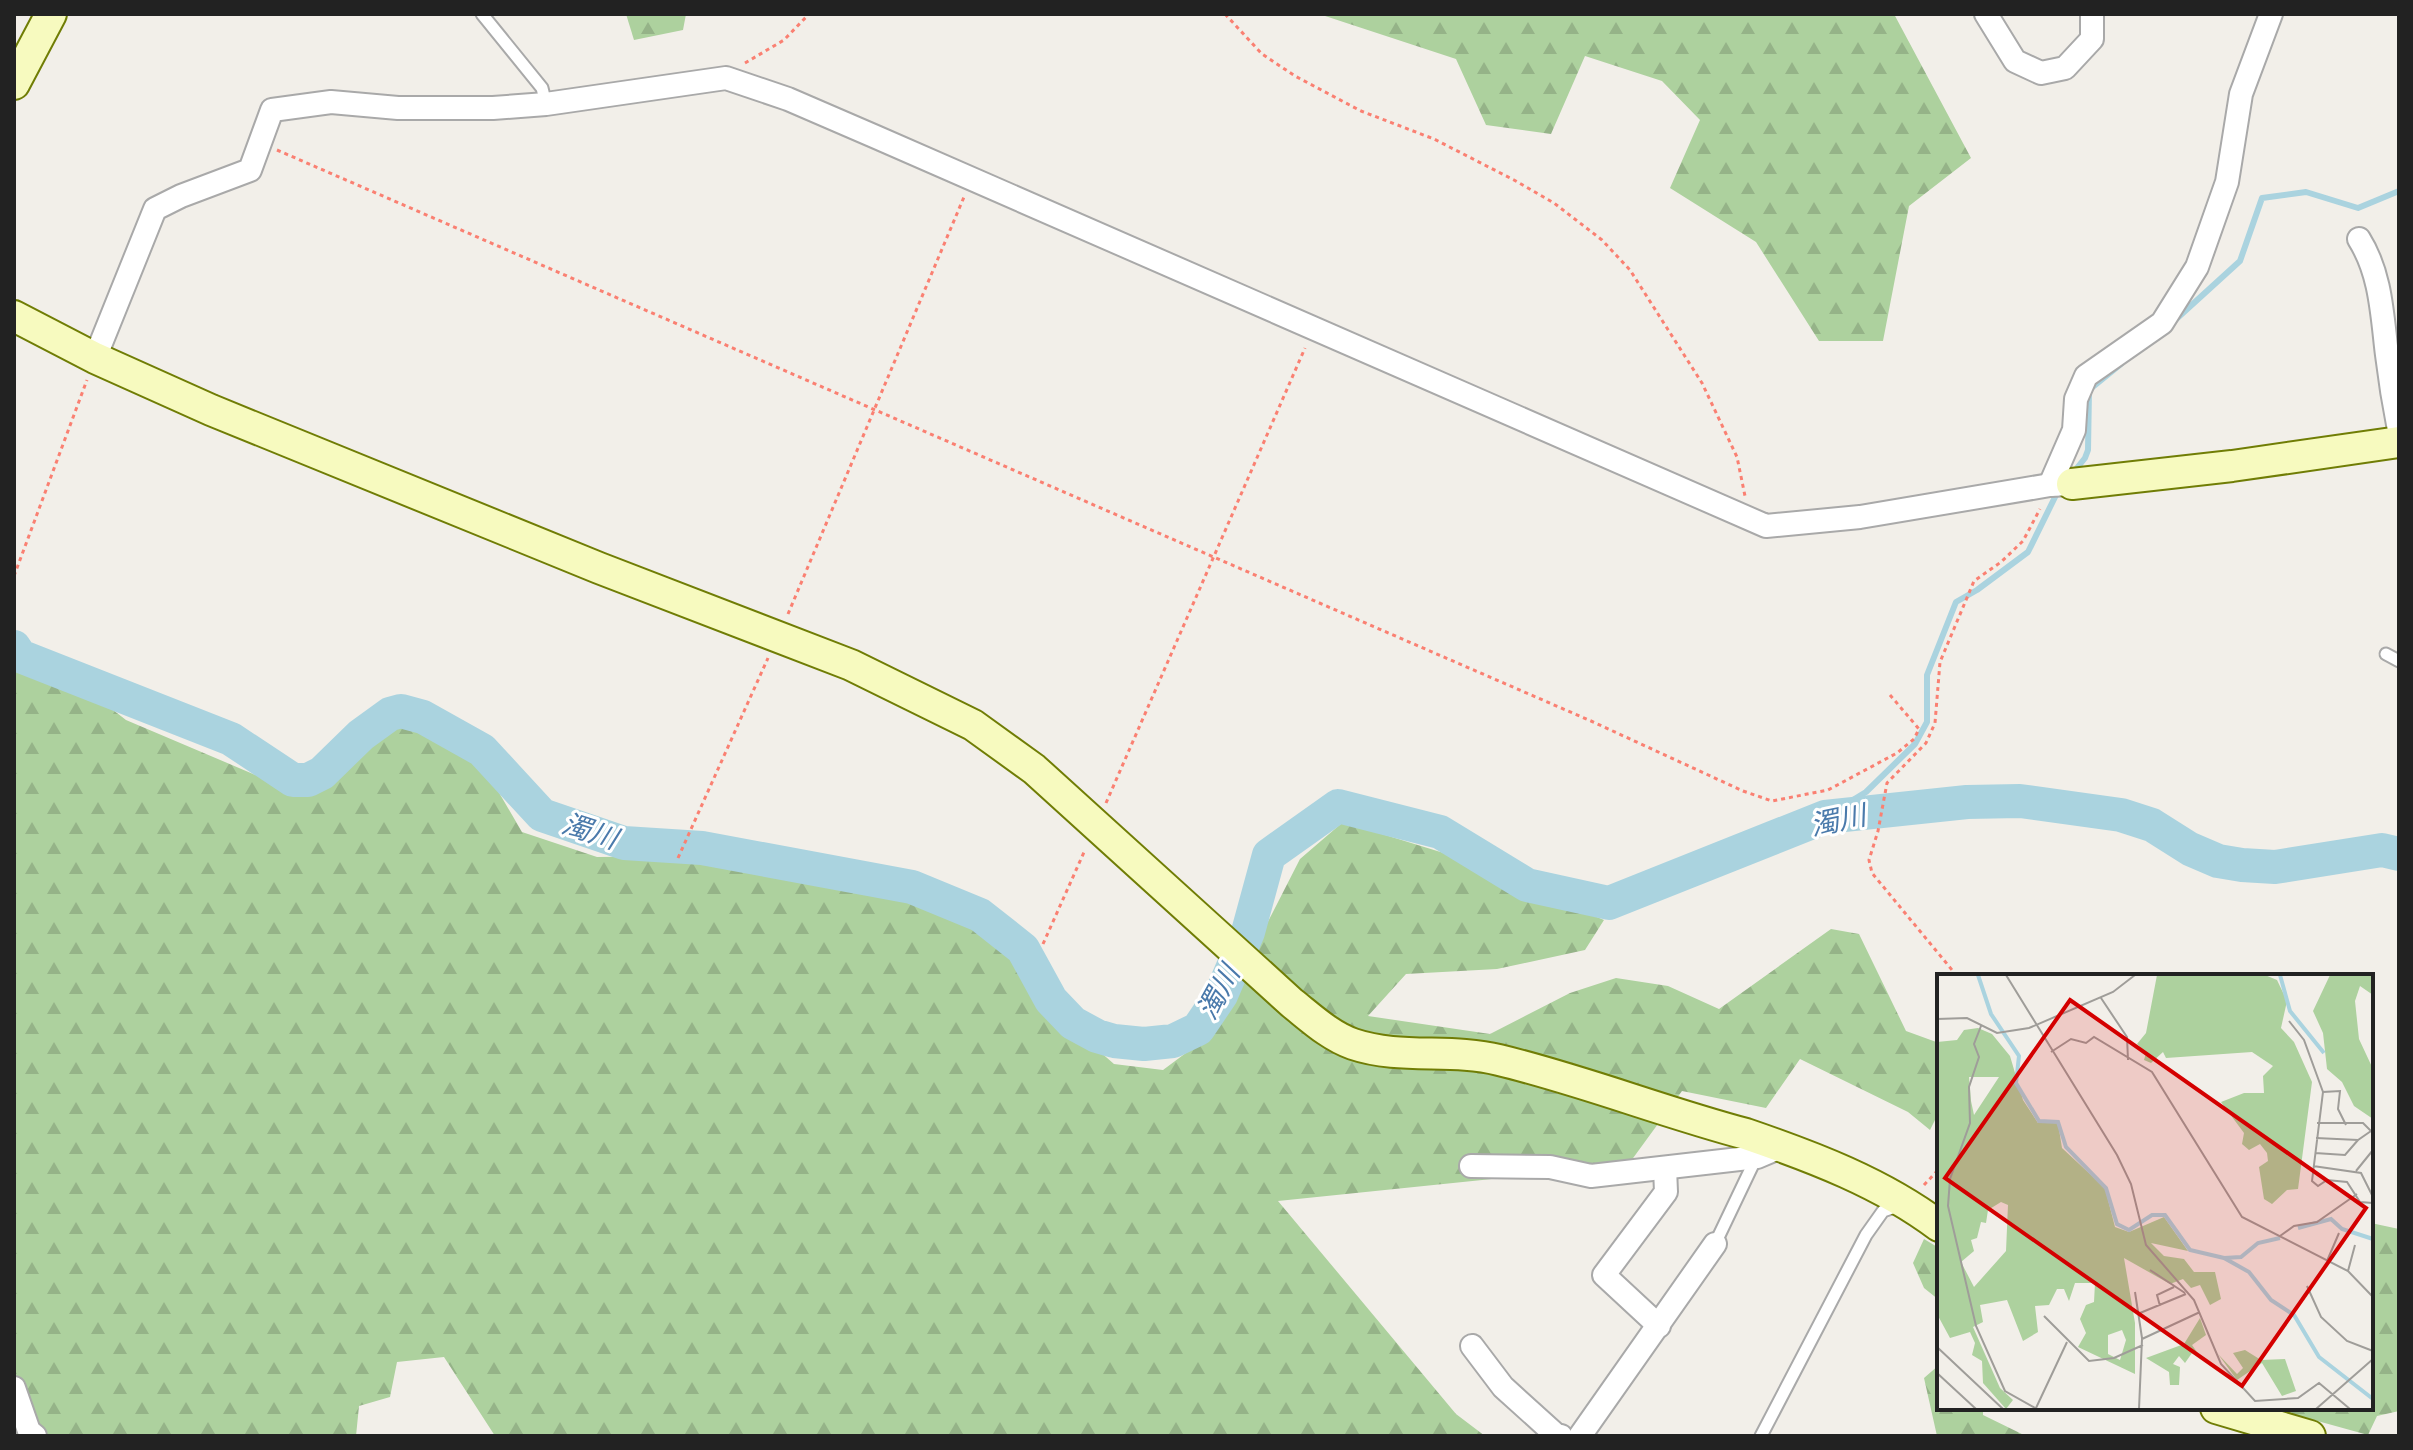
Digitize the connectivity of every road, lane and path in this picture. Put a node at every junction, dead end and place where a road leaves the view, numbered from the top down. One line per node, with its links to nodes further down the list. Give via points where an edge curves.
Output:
1 (51, 14): 9 (street)
2 (482, 14): 10 (lane, via 542,88)
3 (809, 14): 8 (path, via 784,40)
4 (1225, 14): 21 (path, via 1262,54 1295,76 1514,180 1602,240 1630,270 1670,330 1728,433 1744,479)
5 (1986, 14): 6 (street, via 2015,61 2041,73 2065,68 2092,39)
6 (2092, 14)
7 (2271, 14): 20 (street, via 2241,94 2227,182 2197,267 2162,323 2086,376 2076,399 2074,430)
8 (726, 78): 10 (street); 12 (street, via 788,99)
9 (14, 84)
10 (546, 104): 11 (street, via 398,108 331,102 272,110)
11 (260, 143): 16 (street, via 250,170 155,209); 17 (path)
12 (972, 179): 15 (street); 17 (path)
13 (2359, 239): 18 (street, via 2378,279)
14 (14, 316): 16 (street)
15 (1313, 330): 21 (street); 22 (path)
16 (95, 358): 23 (path); 24 (street, via 599,568)
17 (874, 410): 22 (path); 24 (path)
18 (2399, 430)
19 (2399, 442): 20 (street)
20 (2059, 485): 21 (street, via 1860,517 1766,526); 31 (path, via 2023,541 1974,581 1940,662 1935,723 1926,743 1887,783 1869,860 1872,873)
21 (1742, 516)
22 (1213, 558): 27 (path, via 1772,801 1828,790 1914,739 1919,729); 28 (path)
23 (14, 576)
24 (778, 636): 28 (street, via 973,725 1034,769); 29 (path)
25 (2386, 654): 26 (lane)
26 (2399, 661)
27 (1890, 695)
28 (1096, 825): 30 (path); 32 (street, via 1292,1003 1350,1043 1378,1051 1495,1059)
29 (678, 858)
30 (1043, 944)
31 (1955, 974)
32 (1770, 1152): 34 (street); 35 (street); 37 (lane)
33 (1471, 1166): 34 (street, via 1550,1167 1591,1176)
34 (1665, 1168): 38 (street, via 1666,1192 1604,1275)
35 (1907, 1202): 36 (street); 45 (lane, via 1883,1211 1866,1235)
36 (1937, 1224)
37 (1715, 1244): 38 (street)
38 (1659, 1326): 44 (street)
39 (1472, 1346): 43 (street, via 1503,1387)
40 (14, 1388): 42 (street)
41 (2223, 1410): 46 (street)
42 (35, 1436)
43 (1561, 1436)
44 (1580, 1436)
45 (1761, 1436)
46 (2310, 1436)

